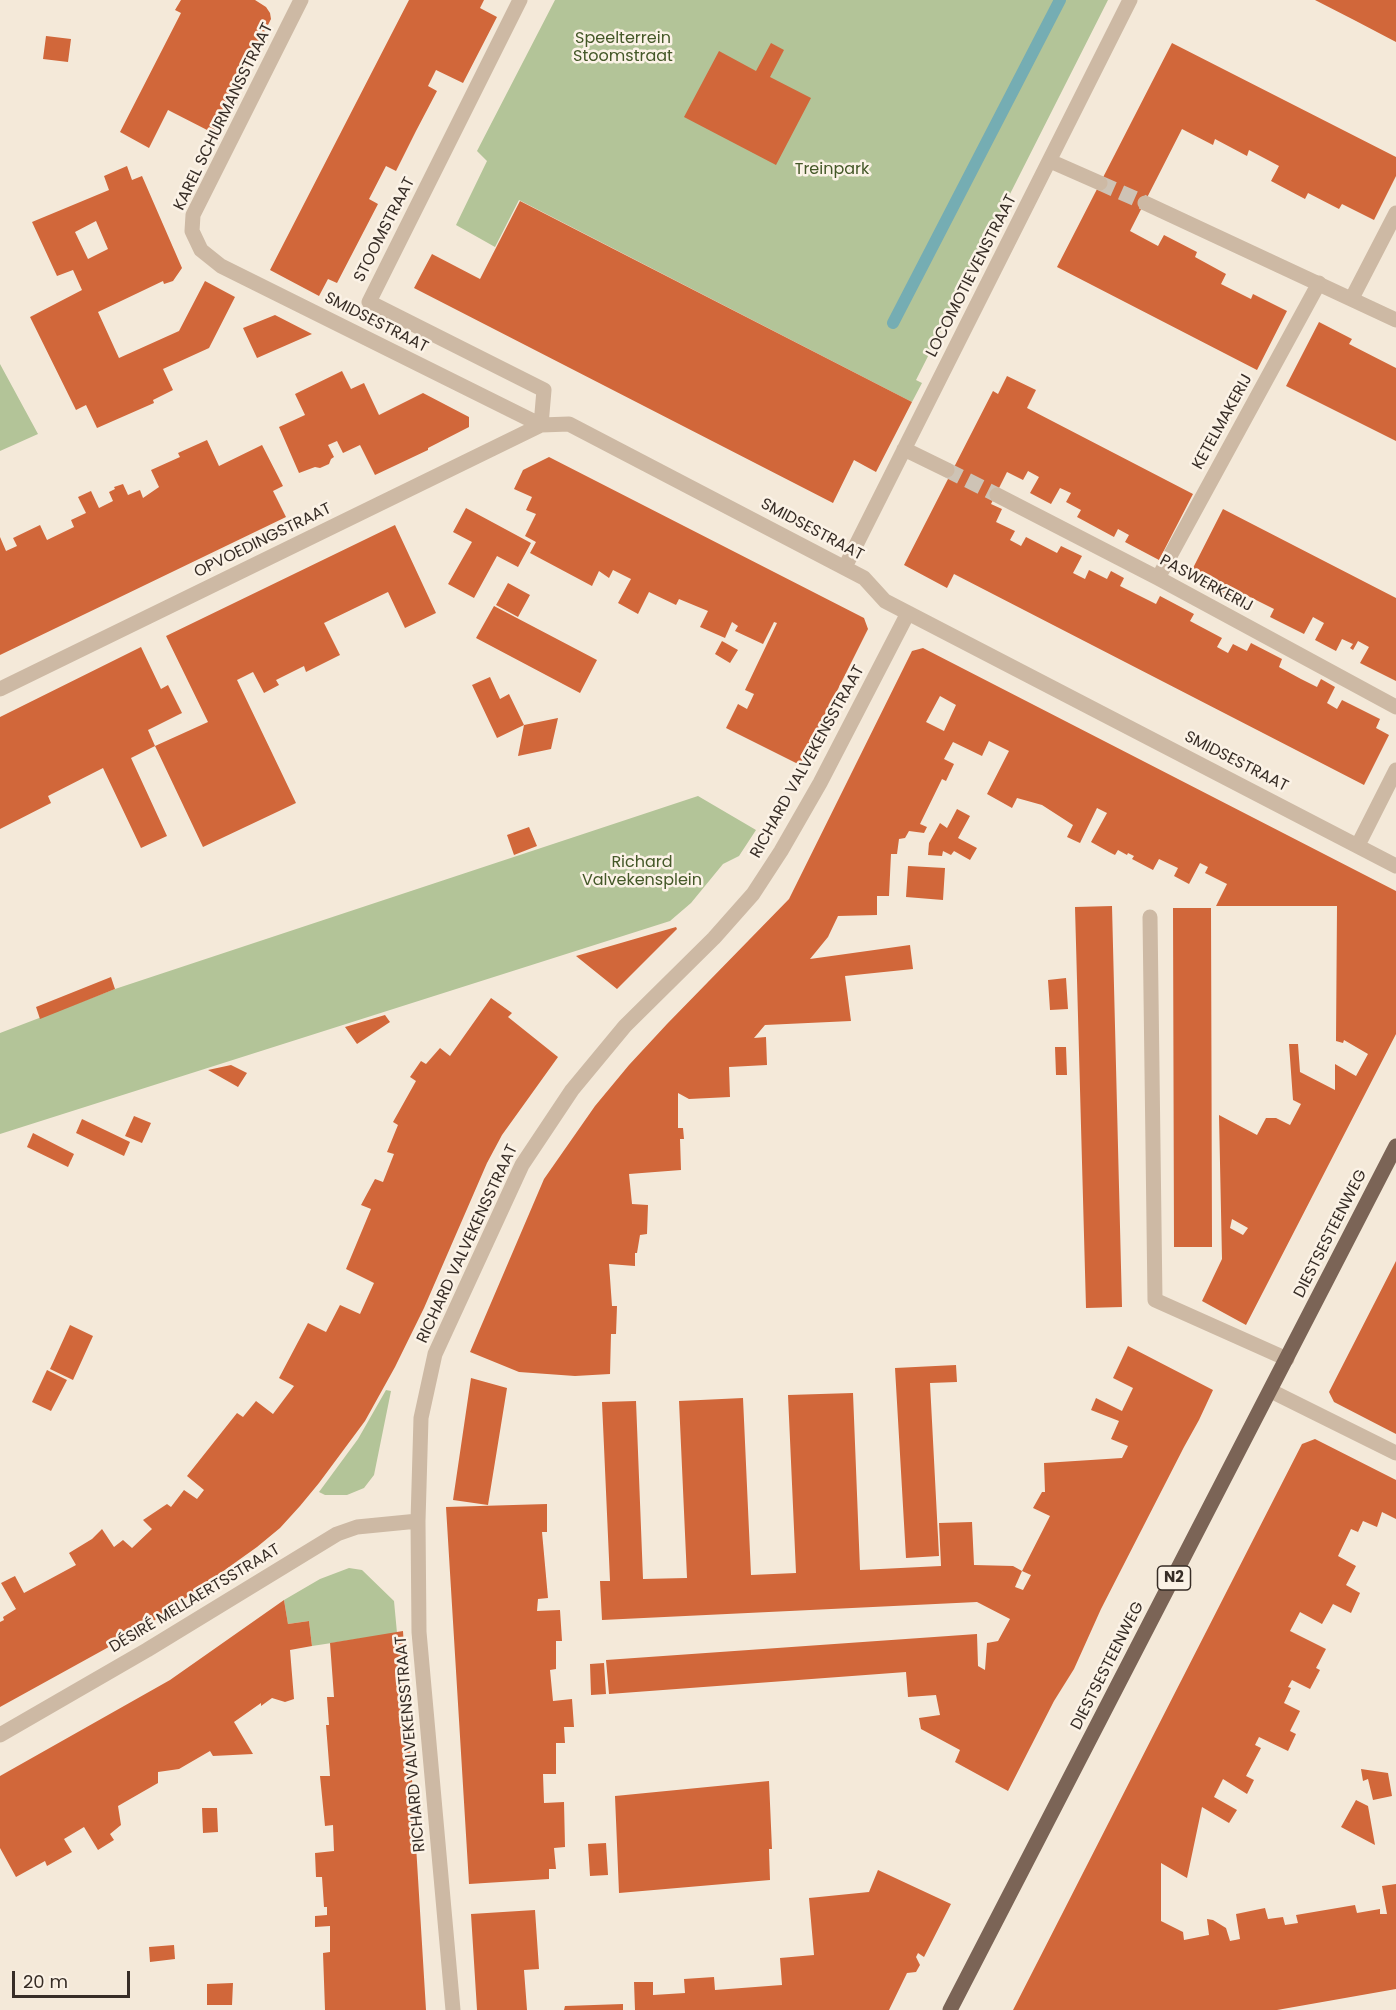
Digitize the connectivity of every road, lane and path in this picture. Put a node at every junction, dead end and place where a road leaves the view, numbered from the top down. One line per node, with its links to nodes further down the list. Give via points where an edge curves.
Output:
1 (301, 0): 8 (street, KAREL SCHURMANSSTRAAT, via 193,215 192,231)
2 (520, 0): 12 (street, STOOMSTRAAT, via 369,302 544,390)
3 (1130, 0): 4 (street, LOCOMOTIEVENSTRAAT)
4 (1050, 160): 5 (street); 13 (street, LOCOMOTIEVENSTRAAT)
5 (1100, 183)
6 (1145, 203): 9 (street)
7 (1396, 213): 10 (street)
8 (201, 250): 12 (street, SMIDSESTRAAT, via 221,266)
9 (1319, 283): 10 (street); 17 (street, KETELMAKERIJ)
10 (1352, 298): 11 (street)
11 (1396, 320)
12 (541, 425): 16 (street, SMIDSESTRAAT, via 569,424); 19 (street, OPVOEDINGSTRAAT)
13 (904, 449): 14 (street); 16 (street, LOCOMOTIEVENSTRAAT)
14 (947, 470)
15 (997, 495): 17 (street, PASWERKERIJ)
16 (845, 567): 18 (street, SMIDSESTRAAT, via 864,578 885,601)
17 (1158, 578): 20 (street, PASWERKERIJ)
18 (908, 613): 22 (street, SMIDSESTRAAT); 29 (street, RICHARD VALVEKENSSTRAAT, via 820,783 753,894 625,1026 572,1090 522,1165 435,1354 421,1418)
19 (0, 689)
20 (1396, 707)
21 (1396, 770): 22 (street)
22 (1358, 845): 23 (street, SMIDSESTRAAT)
23 (1396, 866)
24 (1150, 917): 26 (street, via 1155,1300)
25 (1396, 1146): 26 (main road, DIESTSESTEENWEG / N2)
26 (1287, 1359): 27 (main road, DIESTSESTEENWEG / N2)
27 (1271, 1391): 28 (street); 32 (main road, DIESTSESTEENWEG / N2)
28 (1396, 1453)
29 (418, 1521): 30 (street, DÉSIRÉ MELLAERTSSTRAAT, via 357,1527 337,1534); 31 (street, RICHARD VALVEKENSSTRAAT, via 419,1632)
30 (0, 1735)
31 (453, 2010)
32 (950, 2010)

